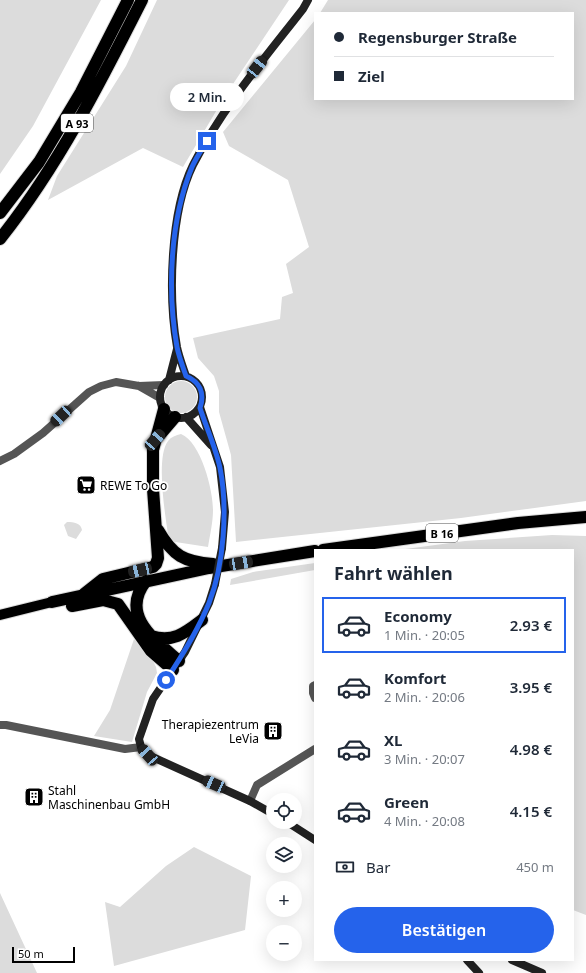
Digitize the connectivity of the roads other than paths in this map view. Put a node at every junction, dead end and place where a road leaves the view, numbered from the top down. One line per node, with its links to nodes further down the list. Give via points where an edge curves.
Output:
1 (128, 0): 4 (highway, A 93, via 81,92 51,143)
2 (142, 0): 5 (highway, A 93, via 92,99 49,170)
3 (308, 0): 6 (street, via 222,115 193,166 177,220 172,259)
4 (0, 213)
5 (0, 239)
6 (177, 348): 7 (street); 8 (street)
7 (186, 376): 8 (street, via 174,377); 11 (street, via 201,388)
8 (166, 382): 9 (street); 10 (street)
9 (139, 386): 10 (street); 15 (street, via 116,382 90,392 43,433)
10 (162, 403): 12 (street); 13 (highway)
11 (200, 408): 12 (street, via 196,412); 14 (street)
12 (180, 417): 13 (highway); 14 (street)
13 (155, 440): 17 (highway, via 153,490)
14 (213, 447): 25 (street, bridge, via 220,467 225,512 215,584)
15 (0, 462)
16 (586, 517): 18 (highway, B 16, via 518,522)
17 (157, 528): 20 (highway, via 174,553 186,560); 22 (highway, via 158,558 153,567 103,579)
18 (330, 549)
19 (314, 551): 20 (highway)
20 (228, 565): 21 (highway)
21 (146, 581): 22 (highway); 26 (highway, via 138,591 136,604 141,622)
22 (82, 596): 23 (highway)
23 (52, 602): 24 (main road); 27 (highway, via 67,607 103,600 118,604 151,651)
24 (0, 615)
25 (202, 620): 26 (highway, via 175,638 160,639); 27 (street)
26 (150, 636): 27 (highway)
27 (176, 665): 31 (street, via 153,699 139,739)
28 (314, 686): 29 (street)
29 (314, 696)
30 (0, 725): 31 (street, via 6,724 125,750)
31 (141, 747): 33 (street, via 148,755)
32 (314, 750): 33 (street, via 257,785)
33 (250, 801): 34 (street)
34 (266, 810)
35 (298, 829): 36 (street)
36 (314, 839)
37 (468, 961): 39 (street)
38 (514, 961): 40 (street)
39 (479, 973)
40 (542, 973)

